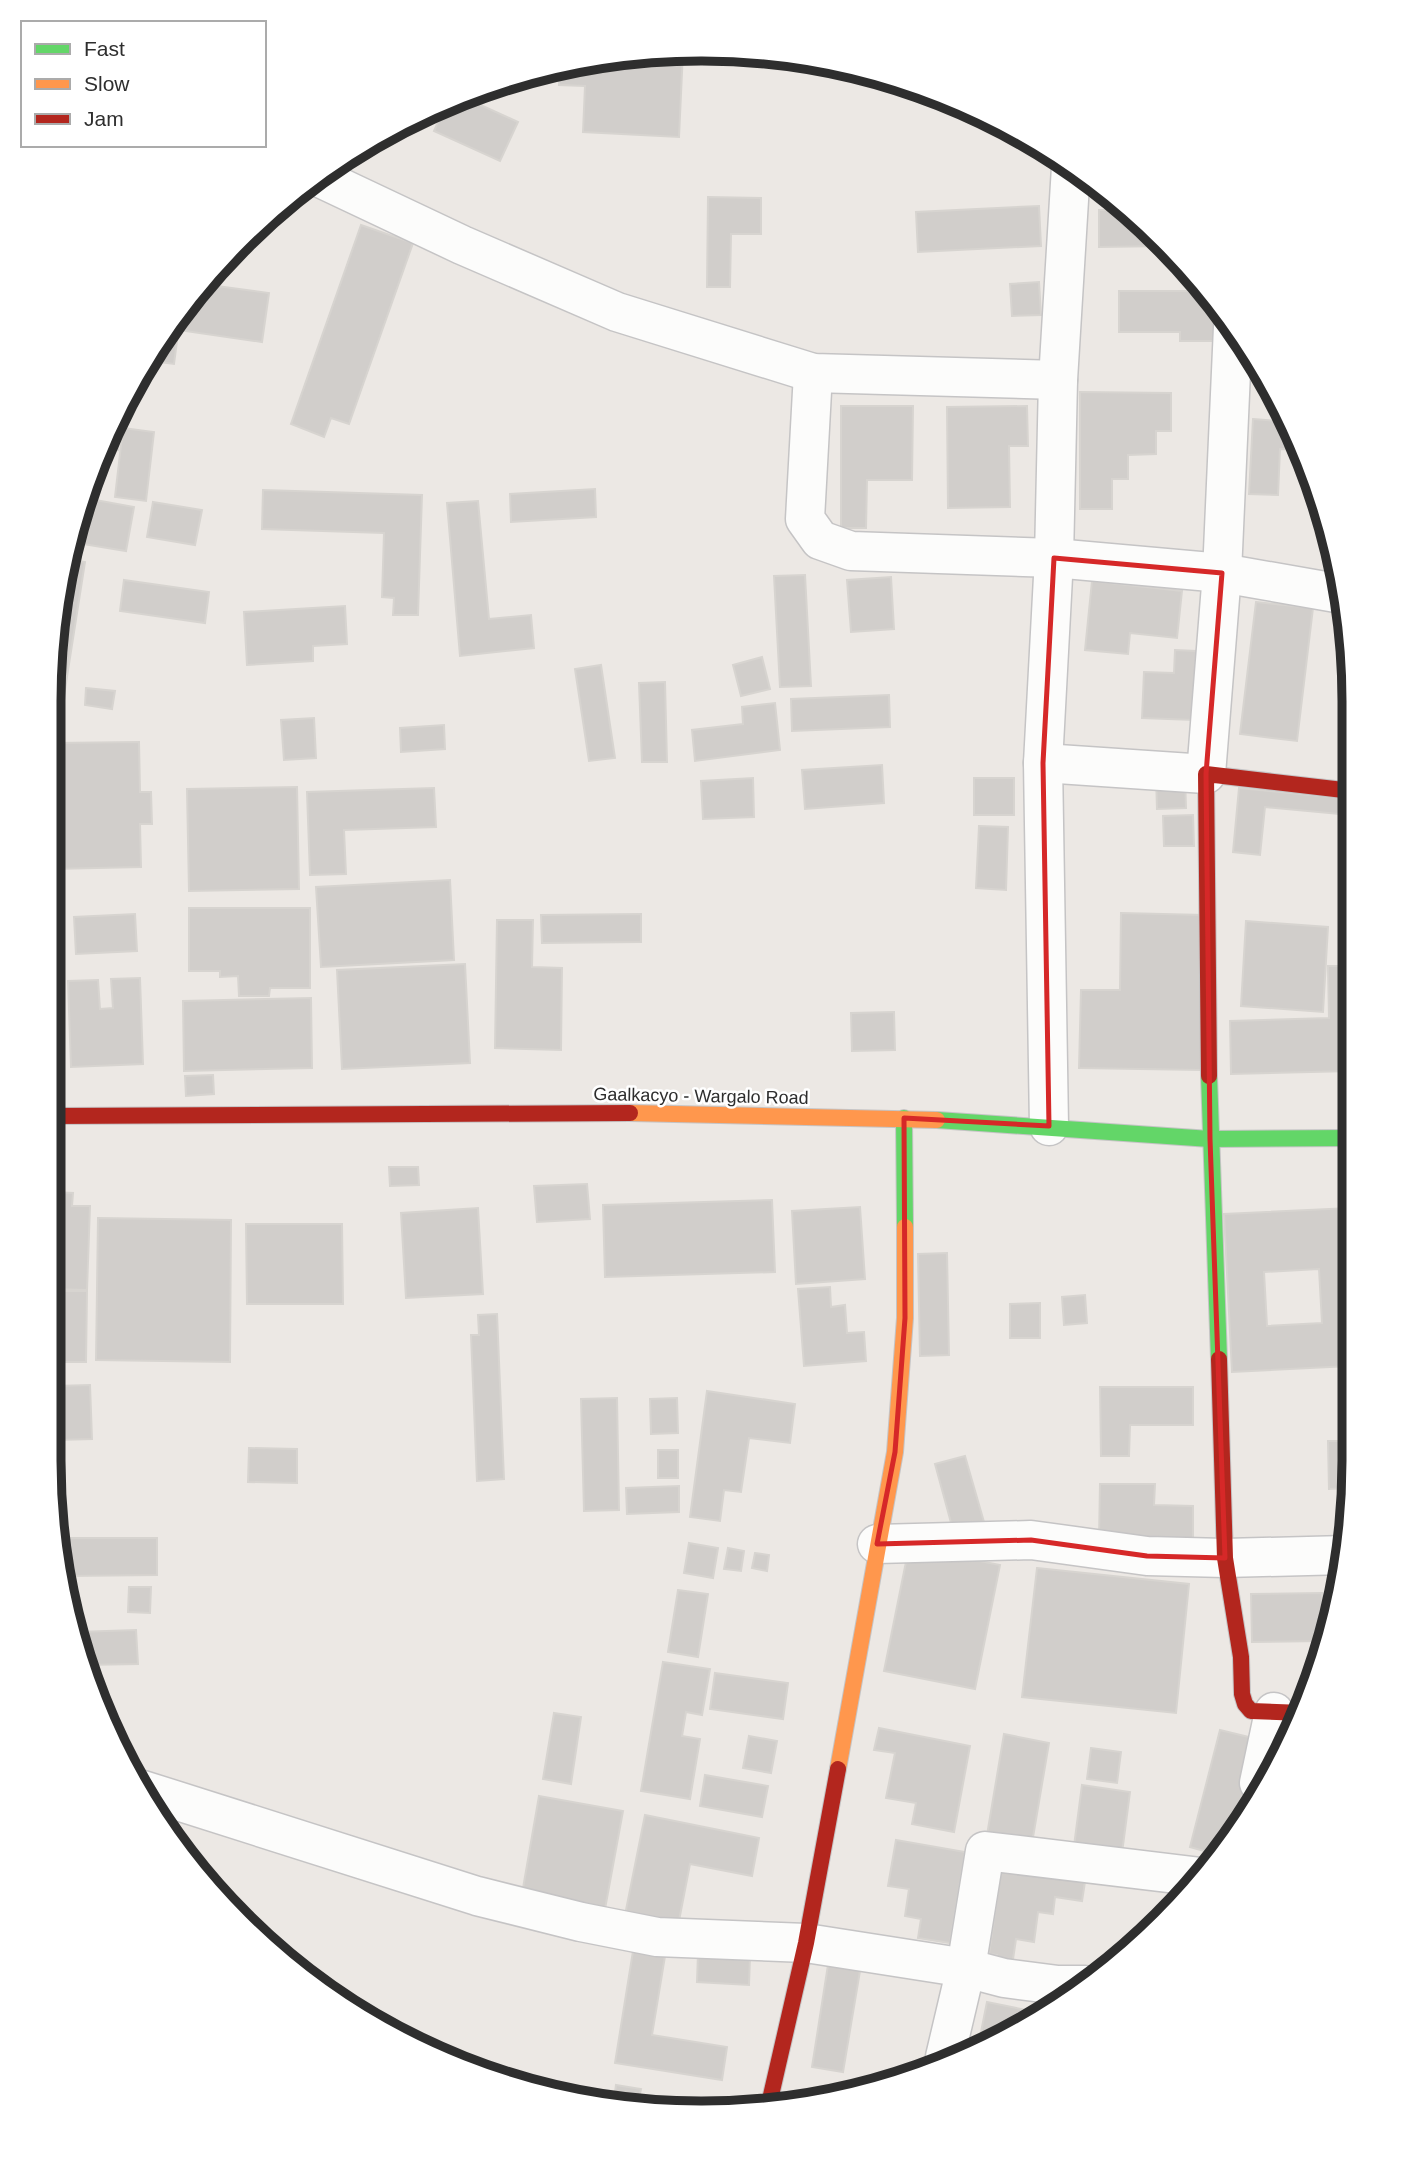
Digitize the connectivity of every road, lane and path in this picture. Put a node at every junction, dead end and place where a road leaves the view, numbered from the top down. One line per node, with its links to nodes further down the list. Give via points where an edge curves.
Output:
1 (1070, 179): 5 (street)
2 (328, 182): 4 (street, via 617,313)
3 (1232, 344): 7 (street)
4 (813, 373): 5 (street); 6 (street, via 805,519 820,540 851,551)
5 (1058, 380): 6 (street)
6 (1054, 558): 7 (street); 9 (street)
7 (1222, 573): 8 (street); 10 (street)
8 (1332, 592)
9 (1043, 763): 10 (street); 14 (street)
10 (1206, 774): 11 (street); 16 (street)
11 (1342, 790)
12 (61, 1116): 13 (street, Gaalkacyo - Wargalo Road, via 675,1113)
13 (904, 1118): 14 (street, Gaalkacyo - Wargalo Road); 17 (street, via 905,1318 895,1452)
14 (1049, 1126): 16 (street, Gaalkacyo - Wargalo Road)
15 (1342, 1138): 16 (street, Gaalkacyo - Wargalo Road)
16 (1210, 1139): 19 (street)
17 (877, 1544): 19 (street, via 1031,1541 1147,1556); 24 (street)
18 (1334, 1555): 19 (street)
19 (1225, 1558): 20 (street, via 1245,1704 1251,1711)
20 (1288, 1713): 21 (street)
21 (1272, 1751)
22 (155, 1794): 24 (street, via 477,1896 581,1922 657,1937)
23 (1189, 1875): 25 (street, via 985,1850)
24 (806, 1943): 25 (street); 28 (street)
25 (966, 1968): 26 (street, via 1004,1978); 27 (street)
26 (1068, 1985)
27 (946, 2052)
28 (771, 2096)

